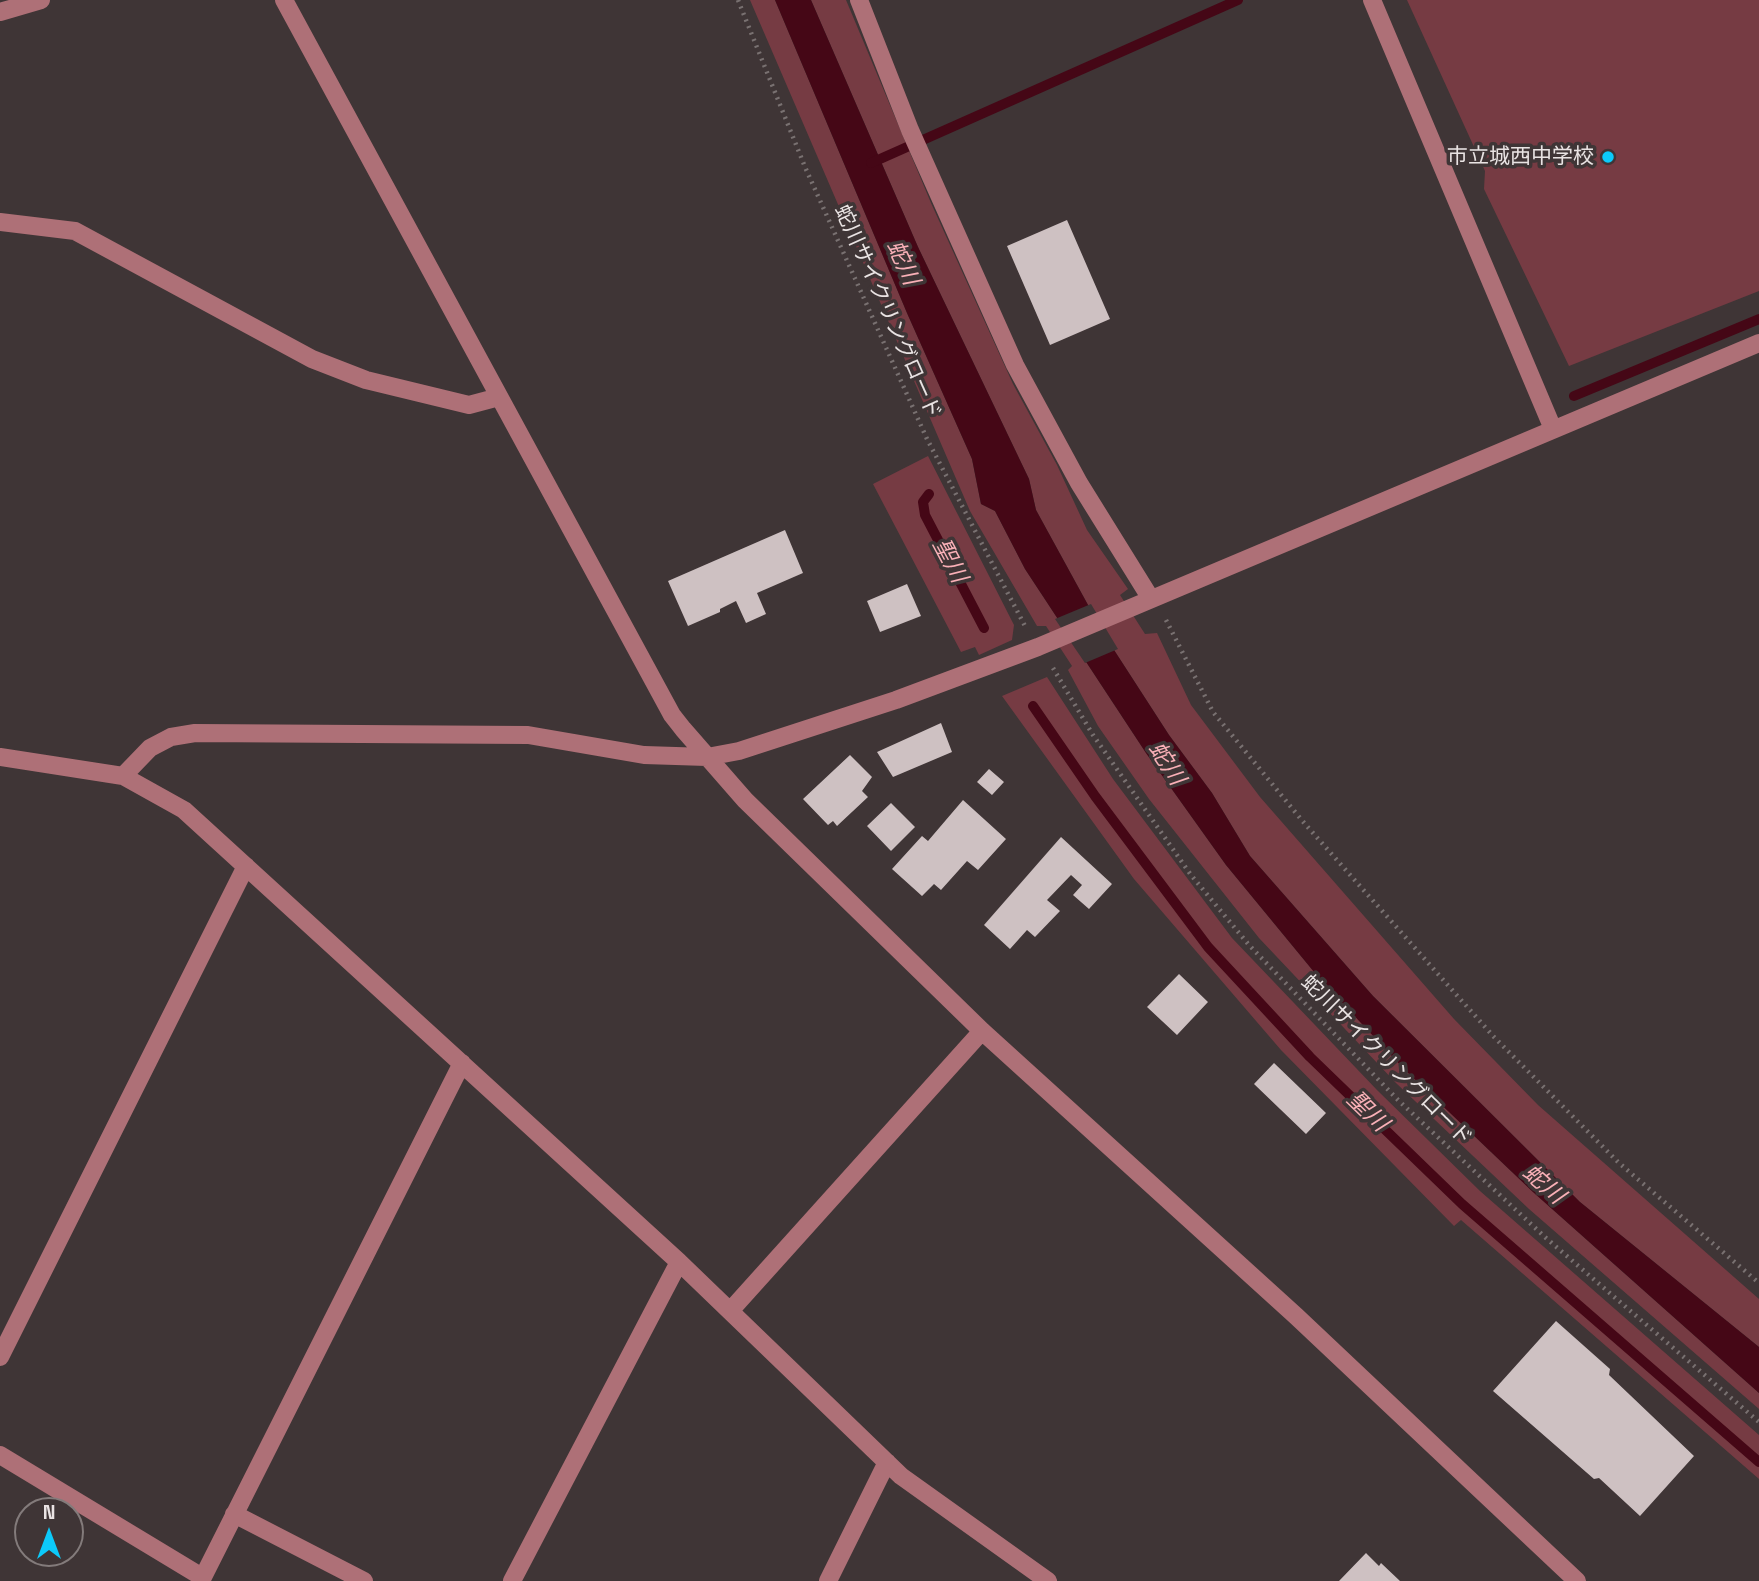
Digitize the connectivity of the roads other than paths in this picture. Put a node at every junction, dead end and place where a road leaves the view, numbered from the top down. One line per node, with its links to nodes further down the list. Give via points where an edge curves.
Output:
1 (41, 0): 5 (street)
2 (284, 0): 8 (street)
3 (859, 0): 10 (street, via 1015,365)
4 (1373, 0): 9 (street)
5 (0, 12)
6 (0, 222): 8 (street, via 75,231 312,359 366,380 469,405)
7 (1759, 343): 9 (street)
8 (499, 397): 11 (street, via 672,715)
9 (1553, 429): 10 (street)
10 (1144, 602): 11 (street, via 897,701 739,751)
11 (706, 757): 13 (street, via 644,755 528,735 195,733 171,737 150,748); 15 (street)
12 (1, 760): 13 (street)
13 (123, 776): 14 (street, via 184,810)
14 (246, 866): 16 (street); 19 (street)
15 (982, 1031): 18 (street); 28 (street, via 1296,1316)
16 (462, 1063): 17 (street); 22 (street)
17 (679, 1262): 18 (street); 25 (street)
18 (730, 1311): 21 (street)
19 (0, 1357)
20 (0, 1455): 23 (street)
21 (887, 1462): 26 (street); 27 (street)
22 (234, 1514): 23 (street); 24 (street)
23 (201, 1579)
24 (364, 1581)
25 (512, 1581)
26 (828, 1581)
27 (1048, 1581)
28 (1577, 1581)

